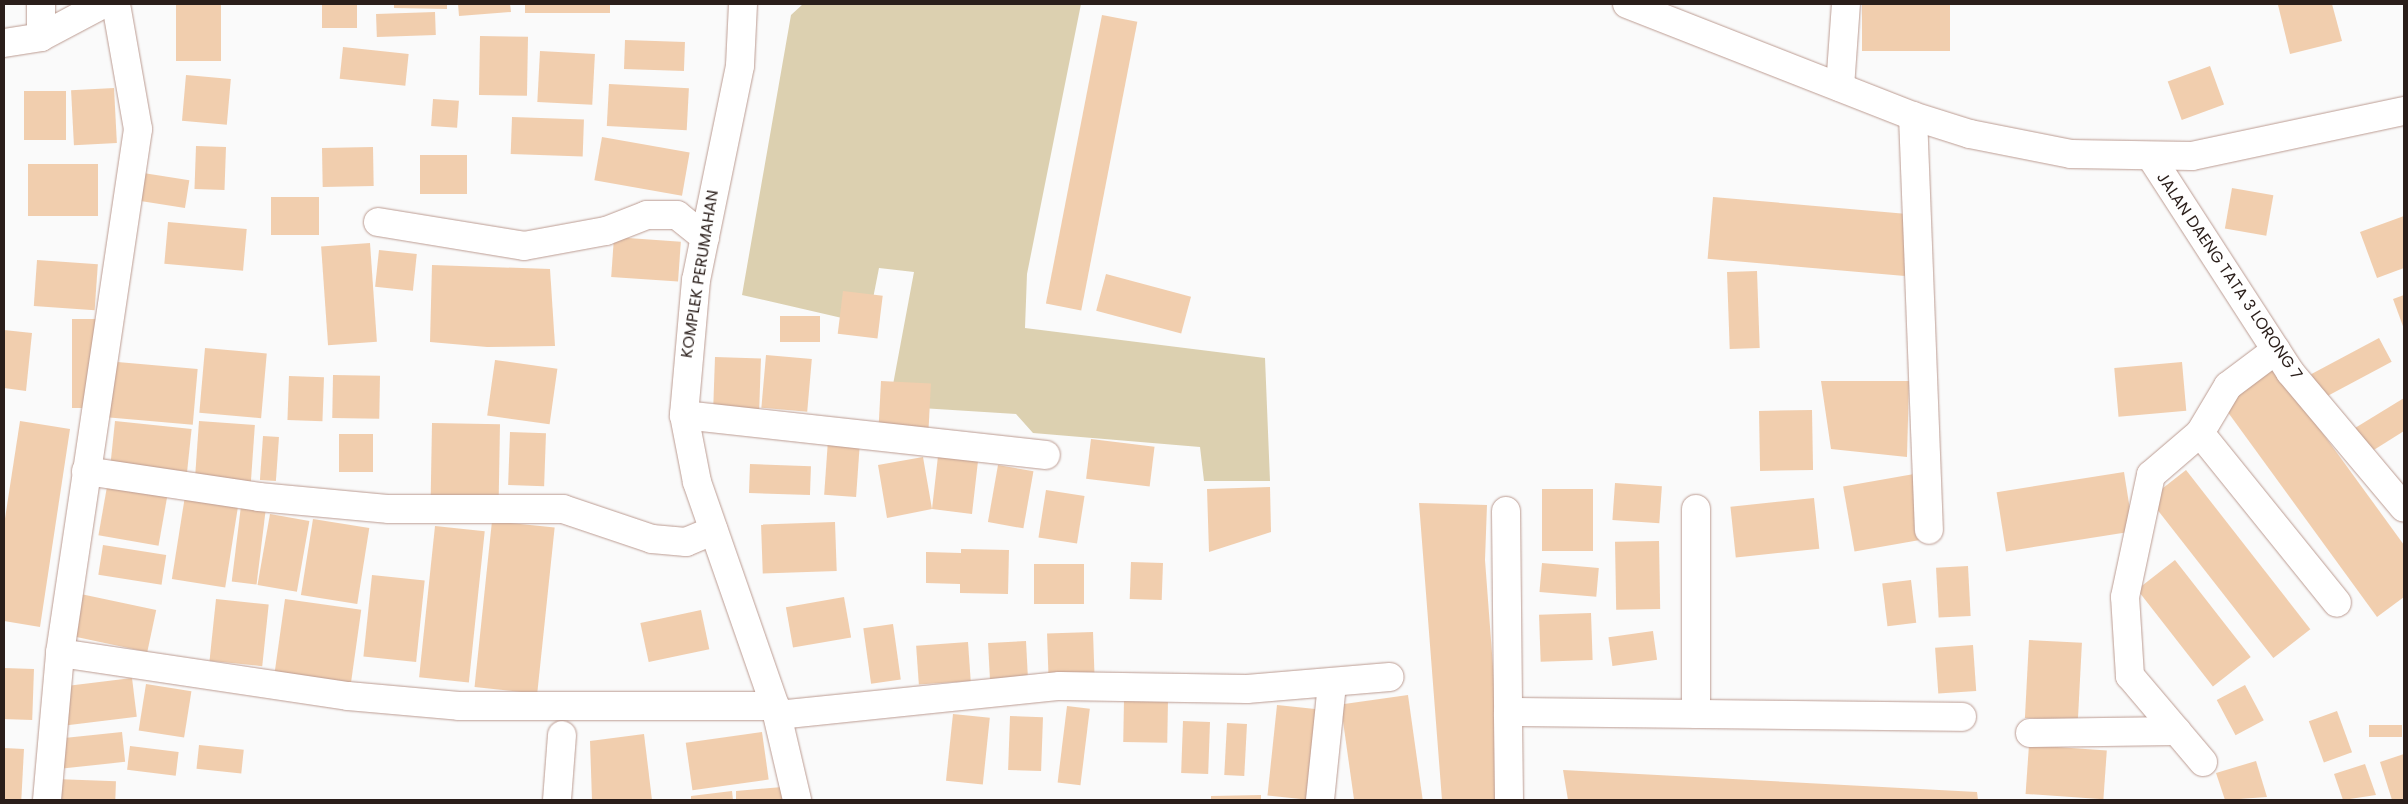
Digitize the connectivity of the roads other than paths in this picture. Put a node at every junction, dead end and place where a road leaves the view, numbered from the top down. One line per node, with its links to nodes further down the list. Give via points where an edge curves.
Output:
1 (41, 4): 7 (street)
2 (102, 4): 7 (street)
3 (116, 4): 19 (street, via 138,129)
4 (744, 4): 14 (street, KOMPLEK PERUMAHAN, via 740,66)
5 (1627, 4): 9 (street)
6 (1846, 4): 9 (street)
7 (41, 37): 8 (street)
8 (4, 43)
9 (1840, 87): 11 (street)
10 (2404, 111): 12 (street, via 2192,156)
11 (1913, 116): 12 (street, via 1970,134 2070,154); 24 (street)
12 (2151, 157): 15 (street, JALAN DAENG TATA 3 LORONG 7)
13 (378, 222): 14 (street, via 524,246 606,232 647,214 677,215)
14 (705, 238): 16 (street, KOMPLEK PERUMAHAN, via 689,334)
15 (2276, 350): 17 (street, via 2228,386); 20 (street, JALAN DAENG TATA 3 LORONG 7)
16 (684, 415): 18 (street); 23 (street, KOMPLEK PERUMAHAN, via 696,482)
17 (2200, 433): 25 (street); 33 (street, via 2151,475 2125,597 2130,676)
18 (1046, 456)
19 (86, 471): 23 (street, via 260,497 390,509 563,509 652,539 686,542); 26 (street)
20 (2404, 508)
21 (1696, 509): 31 (street)
22 (1506, 511): 30 (street)
23 (714, 530): 29 (street, KOMPLEK PERUMAHAN)
24 (1929, 530)
25 (2337, 603)
26 (60, 653): 29 (street, via 348,696 459,706); 37 (street)
27 (1389, 677): 28 (street)
28 (1332, 684): 29 (street, via 1247,689 1060,686); 40 (street)
29 (776, 710): 39 (street, KOMPLEK PERUMAHAN)
30 (1508, 712): 31 (street); 41 (street)
31 (1696, 714): 32 (street)
32 (1962, 717)
33 (2177, 731): 34 (street); 36 (street)
34 (2030, 733)
35 (562, 736): 38 (street)
36 (2203, 762)
37 (46, 800)
38 (557, 800)
39 (798, 800)
40 (1320, 800)
41 (1509, 800)

